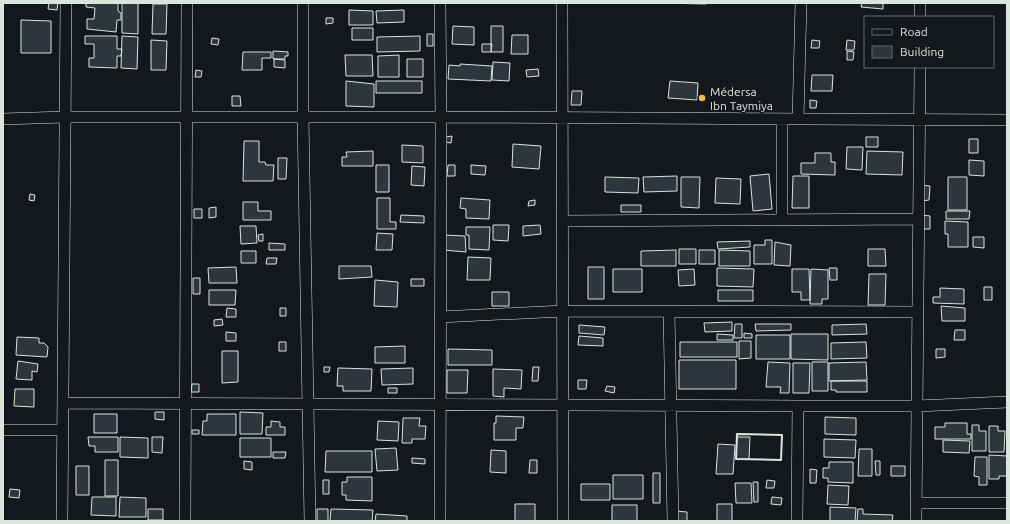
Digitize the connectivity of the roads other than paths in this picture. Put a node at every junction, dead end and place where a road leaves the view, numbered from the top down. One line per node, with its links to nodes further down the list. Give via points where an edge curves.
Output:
1 (66, 3): 10 (street)
2 (187, 3): 13 (street)
3 (304, 3): 11 (street)
4 (440, 3): 12 (street)
5 (562, 3): 14 (street)
6 (801, 3): 17 (street)
7 (920, 3): 8 (street)
8 (920, 16)
9 (920, 68): 18 (street)
10 (65, 117): 13 (street); 15 (street); 28 (street)
11 (303, 117): 12 (street); 13 (street); 30 (street)
12 (441, 117): 14 (street); 26 (street)
13 (187, 118): 29 (street)
14 (562, 118): 16 (street); 22 (street)
15 (3, 119)
16 (782, 119): 17 (street); 21 (street)
17 (798, 119): 18 (street)
18 (919, 120): 19 (street); 20 (street)
19 (1007, 120)
20 (918, 219): 21 (street); 25 (street)
21 (782, 220): 22 (street)
22 (563, 222): 23 (street)
23 (564, 311): 24 (street); 26 (street); 32 (street)
24 (669, 312): 25 (street); 33 (street)
25 (918, 312): 35 (street)
26 (440, 317): 31 (street)
27 (1007, 402): 35 (street)
28 (63, 403): 29 (street); 37 (street)
29 (185, 404): 30 (street); 41 (street)
30 (308, 404): 31 (street); 42 (street)
31 (440, 404): 32 (street); 43 (street)
32 (564, 405): 33 (street); 44 (street)
33 (671, 405): 34 (street); 45 (street)
34 (798, 406): 35 (street); 46 (street)
35 (917, 406): 38 (street)
36 (3, 430): 37 (street)
37 (62, 430): 40 (street)
38 (916, 503): 39 (street); 47 (street)
39 (1007, 504)
40 (62, 521)
41 (185, 521)
42 (310, 521)
43 (440, 521)
44 (563, 521)
45 (673, 521)
46 (797, 521)
47 (916, 521)

